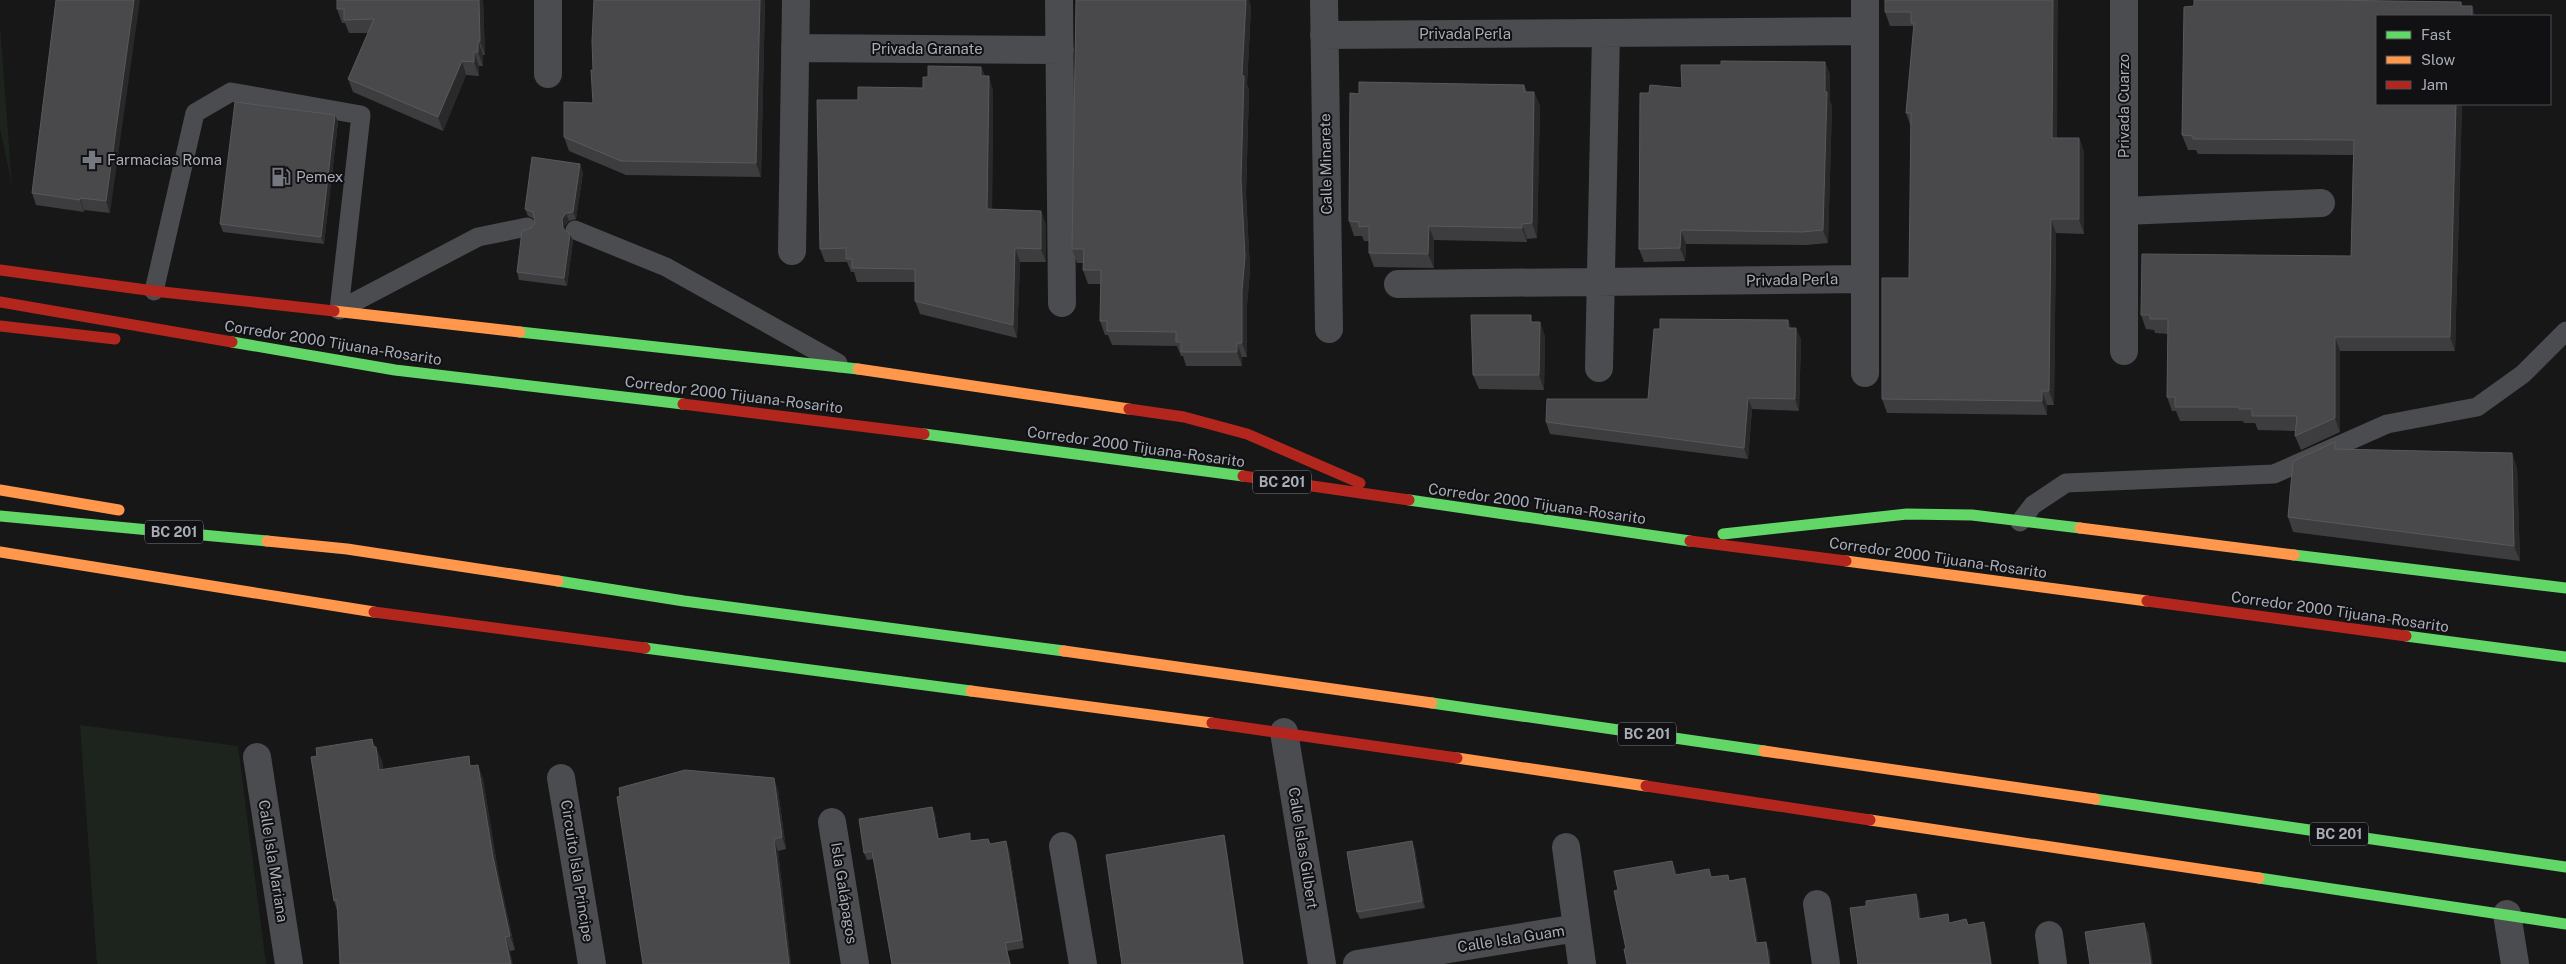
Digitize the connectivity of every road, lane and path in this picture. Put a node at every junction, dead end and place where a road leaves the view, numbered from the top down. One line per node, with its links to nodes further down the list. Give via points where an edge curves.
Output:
1 (548, 0): 12 (street)
2 (796, 0): 10 (street)
3 (1059, 0): 11 (street)
4 (1324, 0): 9 (street, Calle Minarete)
5 (1865, 0): 7 (street)
6 (2124, 0): 14 (street, Privada Cuarzo)
7 (1865, 32): 8 (street, Privada Perla); 19 (street)
8 (1606, 33): 9 (street, Privada Perla); 20 (street)
9 (1324, 35): 27 (street, Calle Minarete)
10 (795, 48): 11 (street, Privada Granate); 17 (street)
11 (1060, 50): 24 (street)
12 (548, 74)
13 (2321, 203): 14 (street)
14 (2124, 212): 31 (street, Privada Cuarzo)
15 (527, 227): 25 (lane, via 478,237)
16 (575, 230): 32 (lane, via 666,267)
17 (792, 251)
18 (0, 270): 22 (highway)
19 (1864, 279): 20 (street, Privada Perla); 35 (street)
20 (1601, 282): 21 (street, Privada Perla); 33 (street)
21 (1398, 284)
22 (154, 291): 25 (highway); 25 (lane, via 194,112 231,92 361,115)
23 (0, 302): 34 (highway, Corredor 2000 Tijuana-Rosarito / BC 201)
24 (1062, 303)
25 (339, 310): 32 (highway)
26 (0, 326): 29 (highway)
27 (1329, 329)
28 (2566, 331): 41 (lane, via 2523,374 2477,407 2387,424 2274,474 2066,483 2033,505)
29 (128, 340)
30 (198, 348): 34 (highway)
31 (2124, 351)
32 (848, 368): 37 (highway, via 1184,417 1247,434)
33 (1599, 368)
34 (395, 370): 37 (highway, Corredor 2000 Tijuana-Rosarito / BC 201, via 776,415)
35 (1866, 373)
36 (0, 490): 38 (highway)
37 (1393, 498): 42 (highway, Corredor 2000 Tijuana-Rosarito / BC 201)
38 (135, 513)
39 (0, 516): 43 (highway, BC 201)
40 (183, 521): 43 (highway)
41 (2020, 522): 42 (highway, via 1972,516 1907,514); 45 (highway)
42 (1679, 539): 46 (highway, Corredor 2000 Tijuana-Rosarito / BC 201)
43 (348, 549): 53 (highway, BC 201, via 684,601 1182,667)
44 (0, 552): 47 (highway, via 383,613)
45 (2566, 588)
46 (2566, 657)
47 (1284, 732): 55 (highway); 63 (street, Calle Islas Gilbert)
48 (257, 757): 59 (street, Calle Isla Mariana)
49 (562, 778): 60 (street, Circuito Isla Principe)
50 (832, 822): 61 (street, Isla Galápagos)
51 (1063, 846): 62 (street)
52 (1566, 847): 57 (street)
53 (2566, 867)
54 (1817, 904): 66 (street)
55 (2507, 914): 56 (highway); 68 (street)
56 (2566, 924)
57 (1577, 928): 64 (street, Calle Isla Guam); 65 (street)
58 (2049, 936): 67 (street)
59 (289, 964)
60 (592, 964)
61 (855, 964)
62 (1083, 964)
63 (1322, 964)
64 (1357, 964)
65 (1582, 964)
66 (1826, 964)
67 (2053, 964)
68 (2514, 964)

